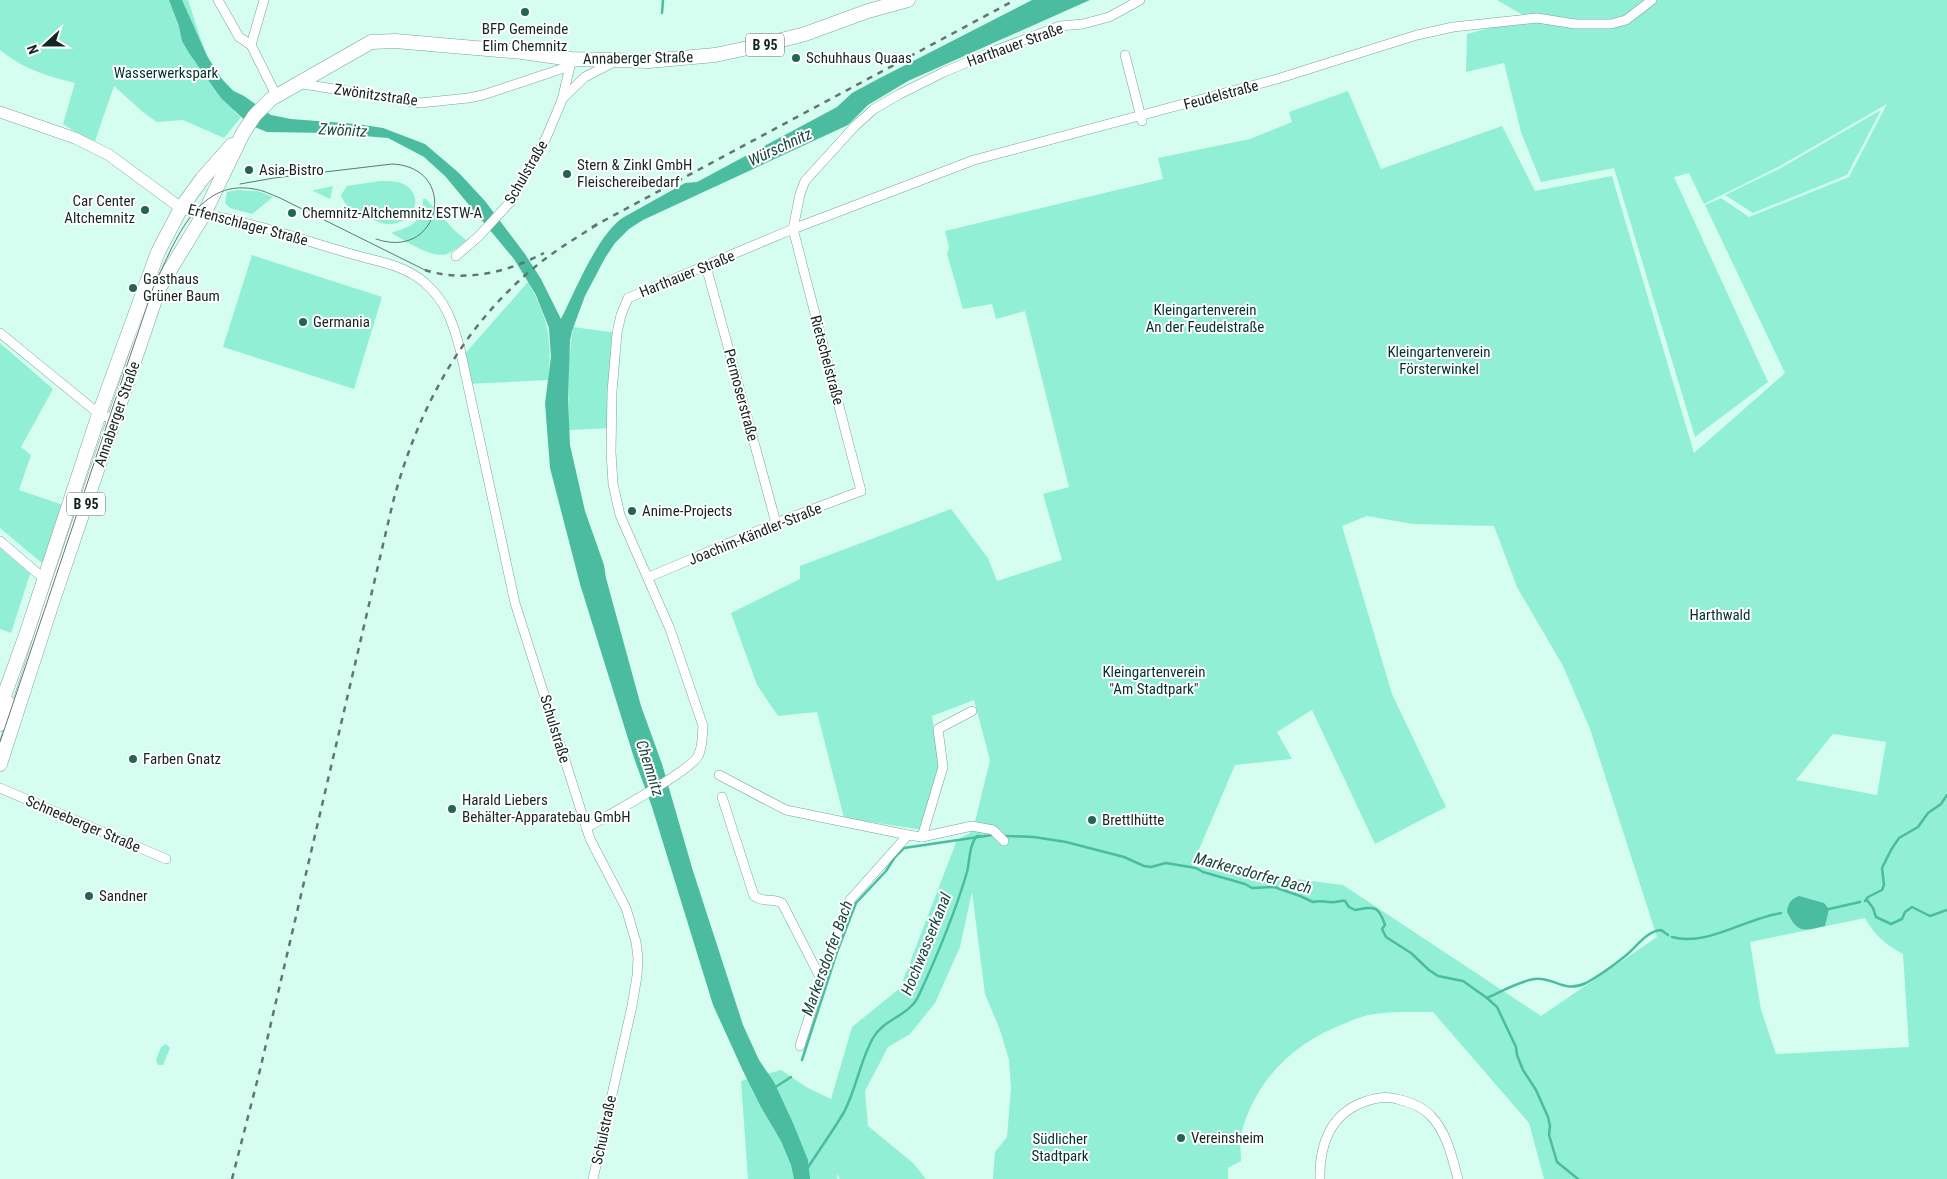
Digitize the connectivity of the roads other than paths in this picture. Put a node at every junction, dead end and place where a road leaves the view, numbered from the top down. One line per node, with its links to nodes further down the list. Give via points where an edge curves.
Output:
1 (218, 0): 6 (street, via 239,37)
2 (264, 0): 6 (street)
3 (908, 0): 8 (main road, Annaberger Straße / B 95, via 756,47 716,55)
4 (1140, 0): 18 (street, Harthauer Straße, via 1109,17 1060,26 989,53 874,109 806,181)
5 (1652, 0): 14 (street, Feudelstraße, via 1626,20 1611,24 1575,24 1537,18 1436,30)
6 (251, 45): 11 (street)
7 (1125, 56): 14 (street)
8 (617, 60): 9 (main road, Annaberger Straße / B 95); 12 (street, Schulstraße, via 585,77)
9 (570, 63): 10 (street, Zwönitzstraße, via 483,95 420,103); 10 (main road, Annaberger Straße / B 95, via 522,52 371,42); 12 (street, Schulstraße)
10 (297, 83): 11 (main road, Annaberger Straße / B 95)
11 (276, 95): 15 (main road, Annaberger Straße / B 95)
12 (562, 100): 19 (street, Schulstraße, via 546,138 511,201)
13 (0, 112): 16 (main road, Erfenschlager Straße, via 76,138 109,155)
14 (1142, 119): 18 (street, Feudelstraße, via 974,160)
15 (246, 129): 16 (main road, Annaberger Straße / B 95); 17 (main road, Annaberger Straße / B 95)
16 (181, 208): 17 (main road, Erfenschlager Straße); 23 (main road, Annaberger Straße / B 95, via 155,259)
17 (204, 214): 21 (street, Erfenschlager Straße, via 246,222 388,264); 24 (main road, Annaberger Straße / B 95, via 159,288)
18 (793, 229): 20 (street, Harthauer Straße); 25 (street, Rietschelstraße)
19 (456, 256)
20 (706, 266): 26 (street, Permoserstraße); 28 (street, Harthauer Straße, via 628,298 620,315 612,392 613,484 620,515)
21 (424, 282): 38 (street, Schulstraße, via 446,306 457,337 510,586)
22 (0, 333): 23 (street)
23 (99, 414): 24 (street); 29 (main road, Annaberger Straße / B 95)
24 (114, 420): 34 (main road, Annaberger Straße / B 95)
25 (861, 491): 26 (street, Joachim-Kändler-Straße)
26 (776, 523): 28 (street, Joachim-Kändler-Straße)
27 (0, 541): 29 (street)
28 (648, 577): 38 (street, Harthauer Straße, via 670,629 703,726 698,758 675,776)
29 (43, 578): 30 (main road, Annaberger Straße / B 95)
30 (26, 635): 31 (main road, Annaberger Straße / B 95); 33 (street, B 95, via 27,648)
31 (0, 706)
32 (972, 711): 40 (street, via 938,730 943,767)
33 (0, 726)
34 (0, 764)
35 (719, 775): 39 (street, via 786,810)
36 (0, 788): 42 (street, Schneeberger Straße)
37 (722, 797): 43 (street, via 754,896 761,901 777,900 782,903)
38 (586, 828): 45 (street, Schulstraße, via 626,908 638,958 632,1006)
39 (908, 836): 40 (street); 43 (street, via 850,900)
40 (922, 837): 41 (street, via 972,826 993,830)
41 (1004, 841)
42 (166, 859)
43 (821, 979): 44 (street)
44 (800, 1046)
45 (593, 1179)
46 (1320, 1179): 47 (street, via 1321,1152 1333,1125 1354,1105 1379,1097 1408,1102 1431,1116 1449,1146)
47 (1458, 1179)

